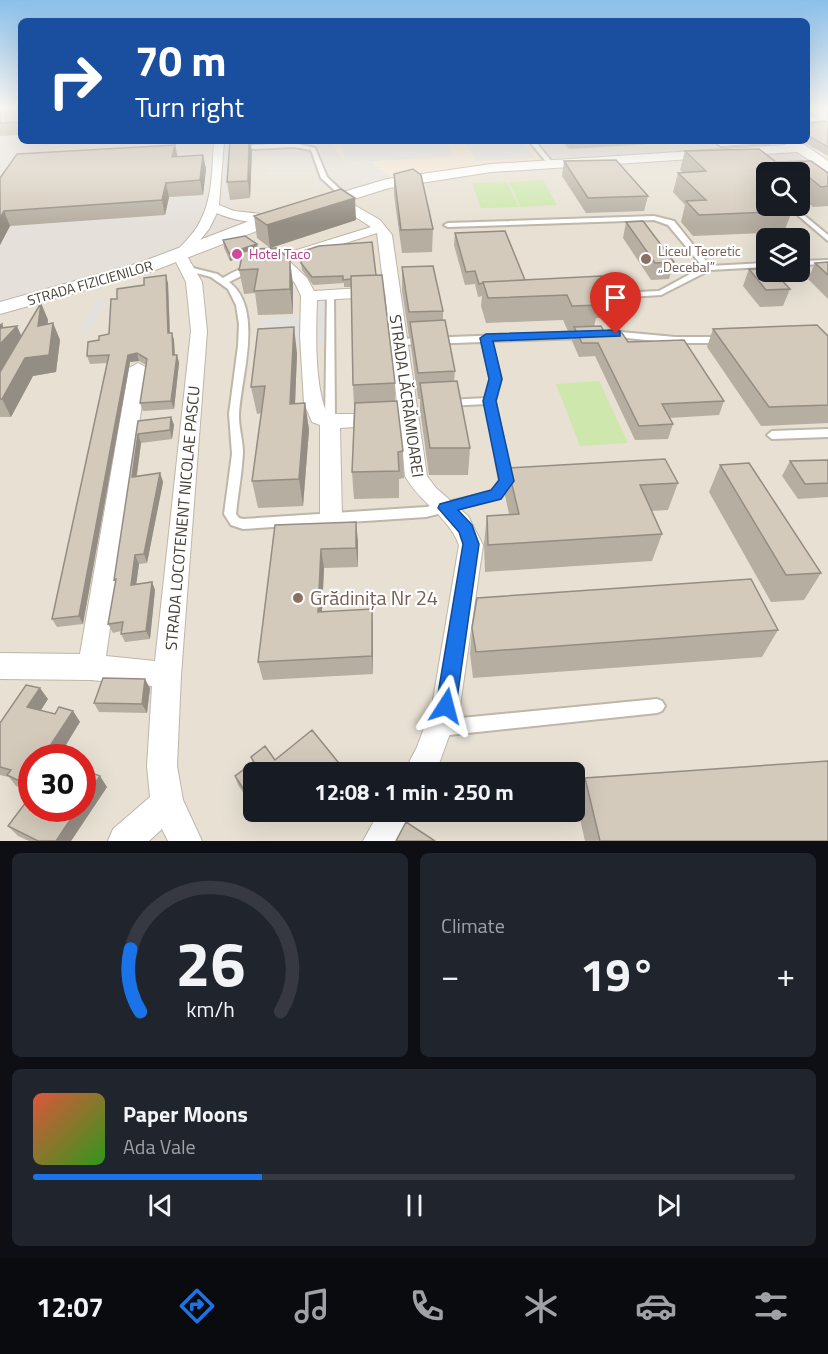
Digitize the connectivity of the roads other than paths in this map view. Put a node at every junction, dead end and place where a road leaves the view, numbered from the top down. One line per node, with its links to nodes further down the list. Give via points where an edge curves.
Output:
1 (219, 147): 9 (street)
2 (309, 147): 8 (lane, via 316,153 324,178)
3 (537, 147): 6 (lane)
4 (722, 147): 6 (street, STRADA FIZICIENILOR)
5 (799, 147): 7 (street)
6 (550, 163): 8 (street, STRADA FIZICIENILOR, via 402,181)
7 (828, 168)
8 (339, 197): 11 (street, STRADA FIZICIENILOR); 12 (street)
9 (214, 207): 11 (street, via 242,218); 16 (street)
10 (802, 216): 14 (lane)
11 (271, 219): 16 (street, STRADA FIZICIENILOR)
12 (377, 225): 15 (street); 22 (street, STRADA LĂCRĂMIOAREI, via 385,235)
13 (448, 225): 20 (lane, via 654,218 671,223)
14 (828, 239)
15 (275, 258): 21 (lane); 24 (street, via 302,281)
16 (184, 262): 21 (lane); 26 (street, STRADA FIZICIENILOR); 27 (street, STRADA FIZICIENILOR, via 110,288); 37 (street, STRADA LOCOTENENT NICOLAE PASCU, via 196,292 199,331)
17 (828, 262): 18 (lane)
18 (810, 263)
19 (756, 266): 20 (lane)
20 (708, 268): 25 (lane, via 661,294)
21 (225, 281): 42 (lane, via 239,304 246,340 234,413 237,447 230,518 243,524)
22 (393, 292): 23 (street); 32 (street, STRADA LĂCRĂMIOAREI)
23 (330, 295): 24 (street); 38 (lane)
24 (309, 296): 38 (street, via 313,404 319,418)
25 (592, 296)
26 (0, 308)
27 (0, 317)
28 (592, 334): 30 (lane)
29 (604, 334): 31 (lane, via 675,340)
30 (486, 338): 32 (lane); 34 (lane, via 496,379)
31 (735, 339)
32 (399, 342): 36 (street, STRADA LĂCRĂMIOAREI)
33 (138, 368): 37 (street)
34 (490, 401): 35 (lane); 41 (lane, via 506,481 496,495)
35 (431, 404)
36 (412, 410): 38 (street); 41 (street, STRADA LĂCRĂMIOAREI, via 416,476 427,493)
37 (161, 418): 44 (street); 45 (street, STRADA LOCOTENENT NICOLAE PASCU)
38 (330, 422): 42 (street)
39 (828, 433): 40 (lane)
40 (772, 435)
41 (446, 508): 42 (lane, via 426,513); 47 (street, STRADA LĂCRĂMIOAREI, via 466,530 471,544)
42 (331, 518)
43 (0, 666): 44 (street)
44 (91, 667): 45 (street)
45 (167, 675): 49 (street, STRADA LOCOTENENT NICOLAE PASCU, via 162,766)
46 (657, 706): 47 (lane)
47 (440, 728): 48 (street, STRADA LĂCRĂMIOAREI)
48 (424, 762)
49 (167, 803): 51 (street); 52 (street, STRADA LOCOTENENT NICOLAE PASCU)
50 (391, 822): 53 (street)
51 (125, 841)
52 (185, 841)
53 (380, 841)

